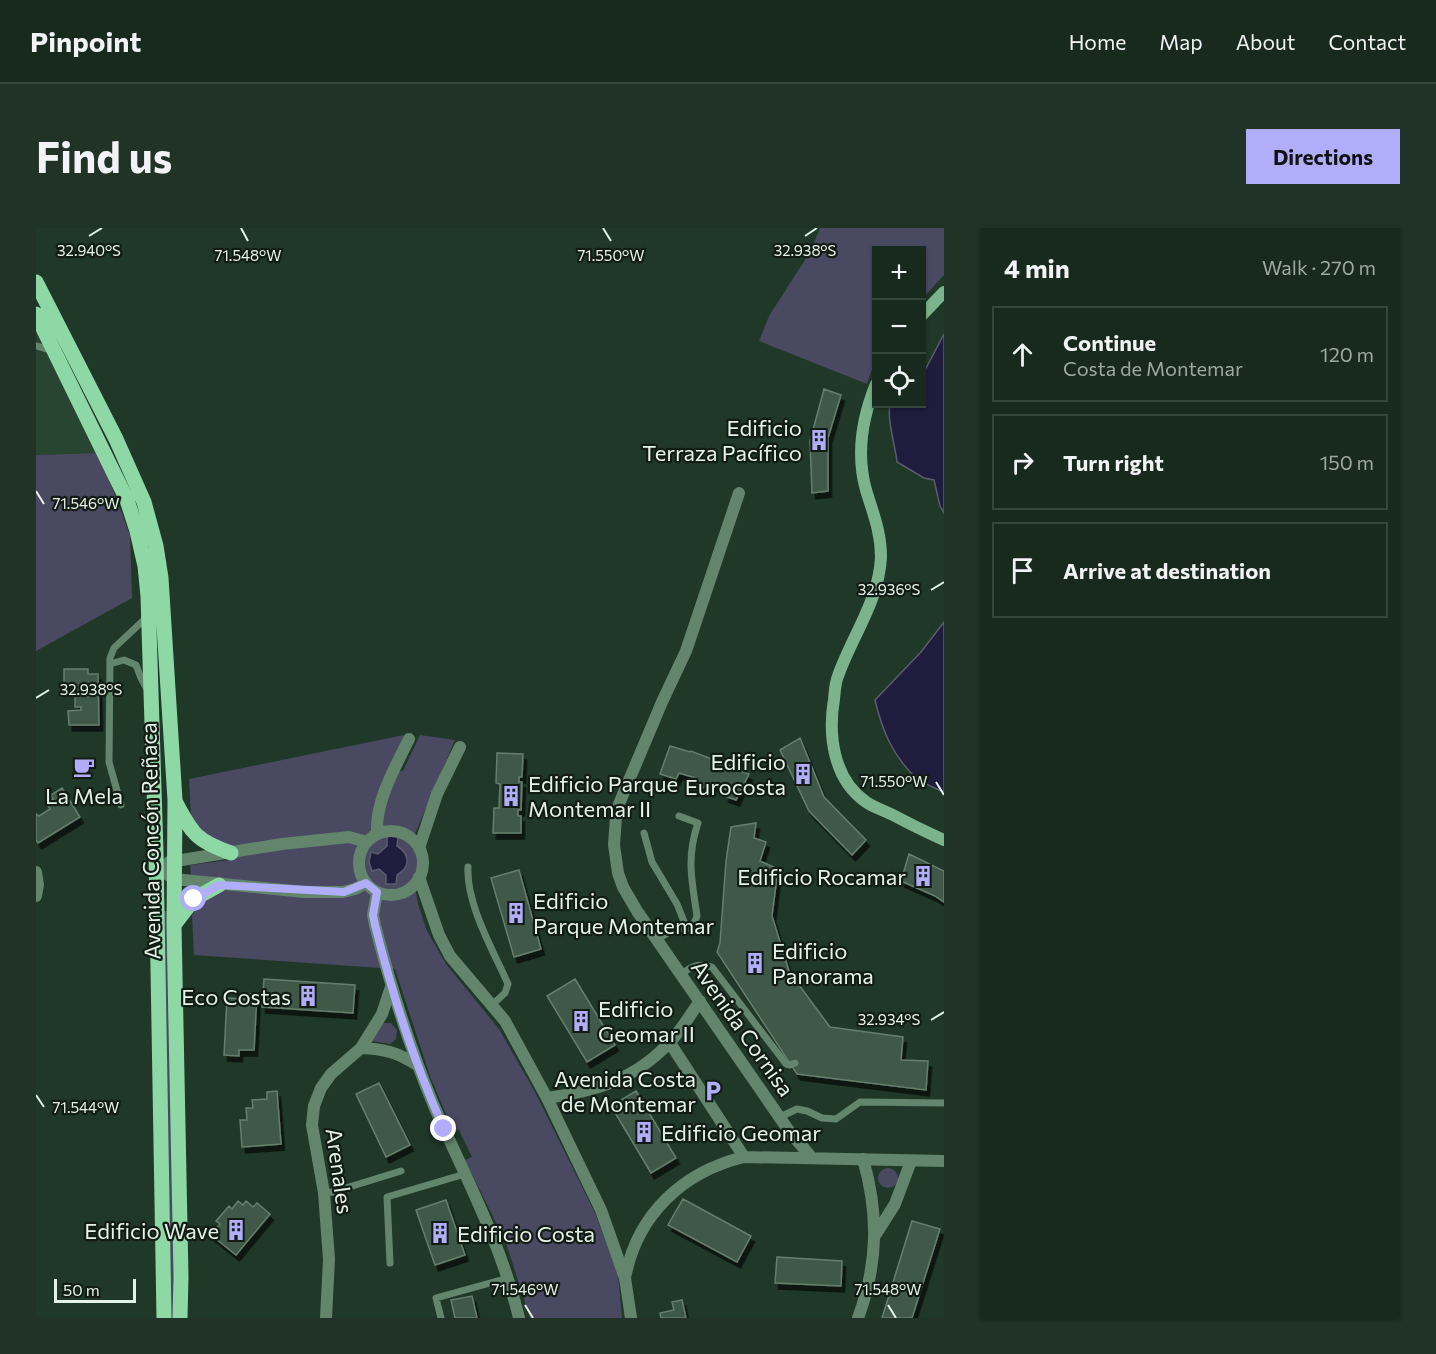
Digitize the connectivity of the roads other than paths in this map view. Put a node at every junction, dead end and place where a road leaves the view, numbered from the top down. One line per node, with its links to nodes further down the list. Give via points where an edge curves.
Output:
1 (36, 282): 7 (main road, Avenida Concón Reñaca)
2 (944, 292): 3 (main road)
3 (926, 310)
4 (38, 323): 6 (main road, Avenida Concón Reñaca); 7 (lane, via 54,330)
5 (36, 346): 6 (lane)
6 (54, 351): 10 (main road, Avenida Concón Reñaca, via 127,500 145,566)
7 (78, 364): 13 (main road, Avenida Concón Reñaca, via 144,502 158,556)
8 (872, 397): 23 (main road, via 863,426 861,464 879,530 880,570 871,603 837,678 831,738 841,771 859,796)
9 (739, 494): 38 (street, Avenida Cornisa, via 686,651 616,817 614,845 621,880)
10 (149, 615): 11 (main road, Avenida Concón Reñaca); 12 (lane)
11 (150, 633): 12 (lane); 13 (lane, via 156,634); 15 (main road, Avenida Concón Reñaca)
12 (130, 634): 14 (lane, via 114,648)
13 (166, 650): 18 (main road, Avenida Concón Reñaca)
14 (110, 664): 15 (lane, via 124,660 136,665); 19 (lane, via 109,762)
15 (152, 696): 27 (main road, Avenida Concón Reñaca)
16 (409, 739): 22 (street, via 388,785)
17 (460, 747): 24 (street)
18 (175, 800): 25 (main road, via 198,838); 26 (main road, Avenida Concón Reñaca)
19 (121, 805)
20 (679, 816): 37 (lane, via 698,823 691,843 690,865 697,916)
21 (644, 833): 37 (lane, via 652,862)
22 (372, 838): 24 (street, via 396,831); 25 (street, via 282,844); 32 (street, via 362,849 359,867)
23 (944, 840)
24 (419, 848): 30 (street)
25 (231, 853): 26 (street)
26 (174, 859): 27 (street); 31 (main road, Avenida Concón Reñaca)
27 (157, 867): 31 (street); 62 (main road, Avenida Concón Reñaca)
28 (468, 867): 42 (lane, via 467,883 508,984 505,993)
29 (36, 872): 35 (street)
30 (419, 877): 34 (street, via 406,891); 42 (street, via 450,956)
31 (174, 879): 33 (street); 36 (main road, Avenida Concón Reñaca)
32 (366, 883): 33 (street, via 344,892); 34 (street)
33 (219, 885): 36 (main road, via 194,899)
34 (377, 892): 40 (street, via 373,915)
35 (36, 896)
36 (174, 926): 63 (main road, Avenida Concón Reñaca)
37 (687, 929): 38 (lane, via 674,930)
38 (657, 940): 39 (street, Avenida Cornisa)
39 (681, 975): 41 (street, Avenida Cornisa); 45 (lane, via 692,966 712,967 786,1064)
40 (391, 987): 44 (street, Arenales, via 382,1014); 46 (street)
41 (700, 1001): 43 (street); 49 (street, Avenida Cornisa)
42 (492, 1005): 47 (street, via 518,1042)
43 (670, 1043): 47 (street, via 622,1079 600,1088); 50 (street)
44 (361, 1048): 46 (street, via 401,1054); 57 (street, Arenales, via 331,1074 314,1106 312,1125)
45 (795, 1063)
46 (417, 1065): 56 (street)
47 (548, 1098): 61 (street, via 601,1210)
48 (944, 1103): 49 (lane, via 860,1102 836,1119 797,1109)
49 (780, 1117): 51 (street, Avenida Cornisa)
50 (744, 1157): 51 (street); 61 (street, via 702,1172 666,1198 640,1233 628,1259)
51 (812, 1158): 52 (street)
52 (863, 1159): 53 (street); 58 (street)
53 (911, 1161): 54 (street); 58 (street, via 896,1204)
54 (944, 1161)
55 (401, 1171): 57 (lane)
56 (465, 1174): 59 (lane, via 387,1197); 60 (street)
57 (324, 1193): 64 (street, Arenales, via 329,1259)
58 (876, 1234): 68 (street, via 868,1288)
59 (390, 1263)
60 (508, 1278): 65 (lane, via 436,1298); 66 (street)
61 (625, 1278): 67 (street)
62 (164, 1318)
63 (180, 1318)
64 (326, 1318)
65 (441, 1318)
66 (519, 1318)
67 (631, 1318)
68 (858, 1318)

